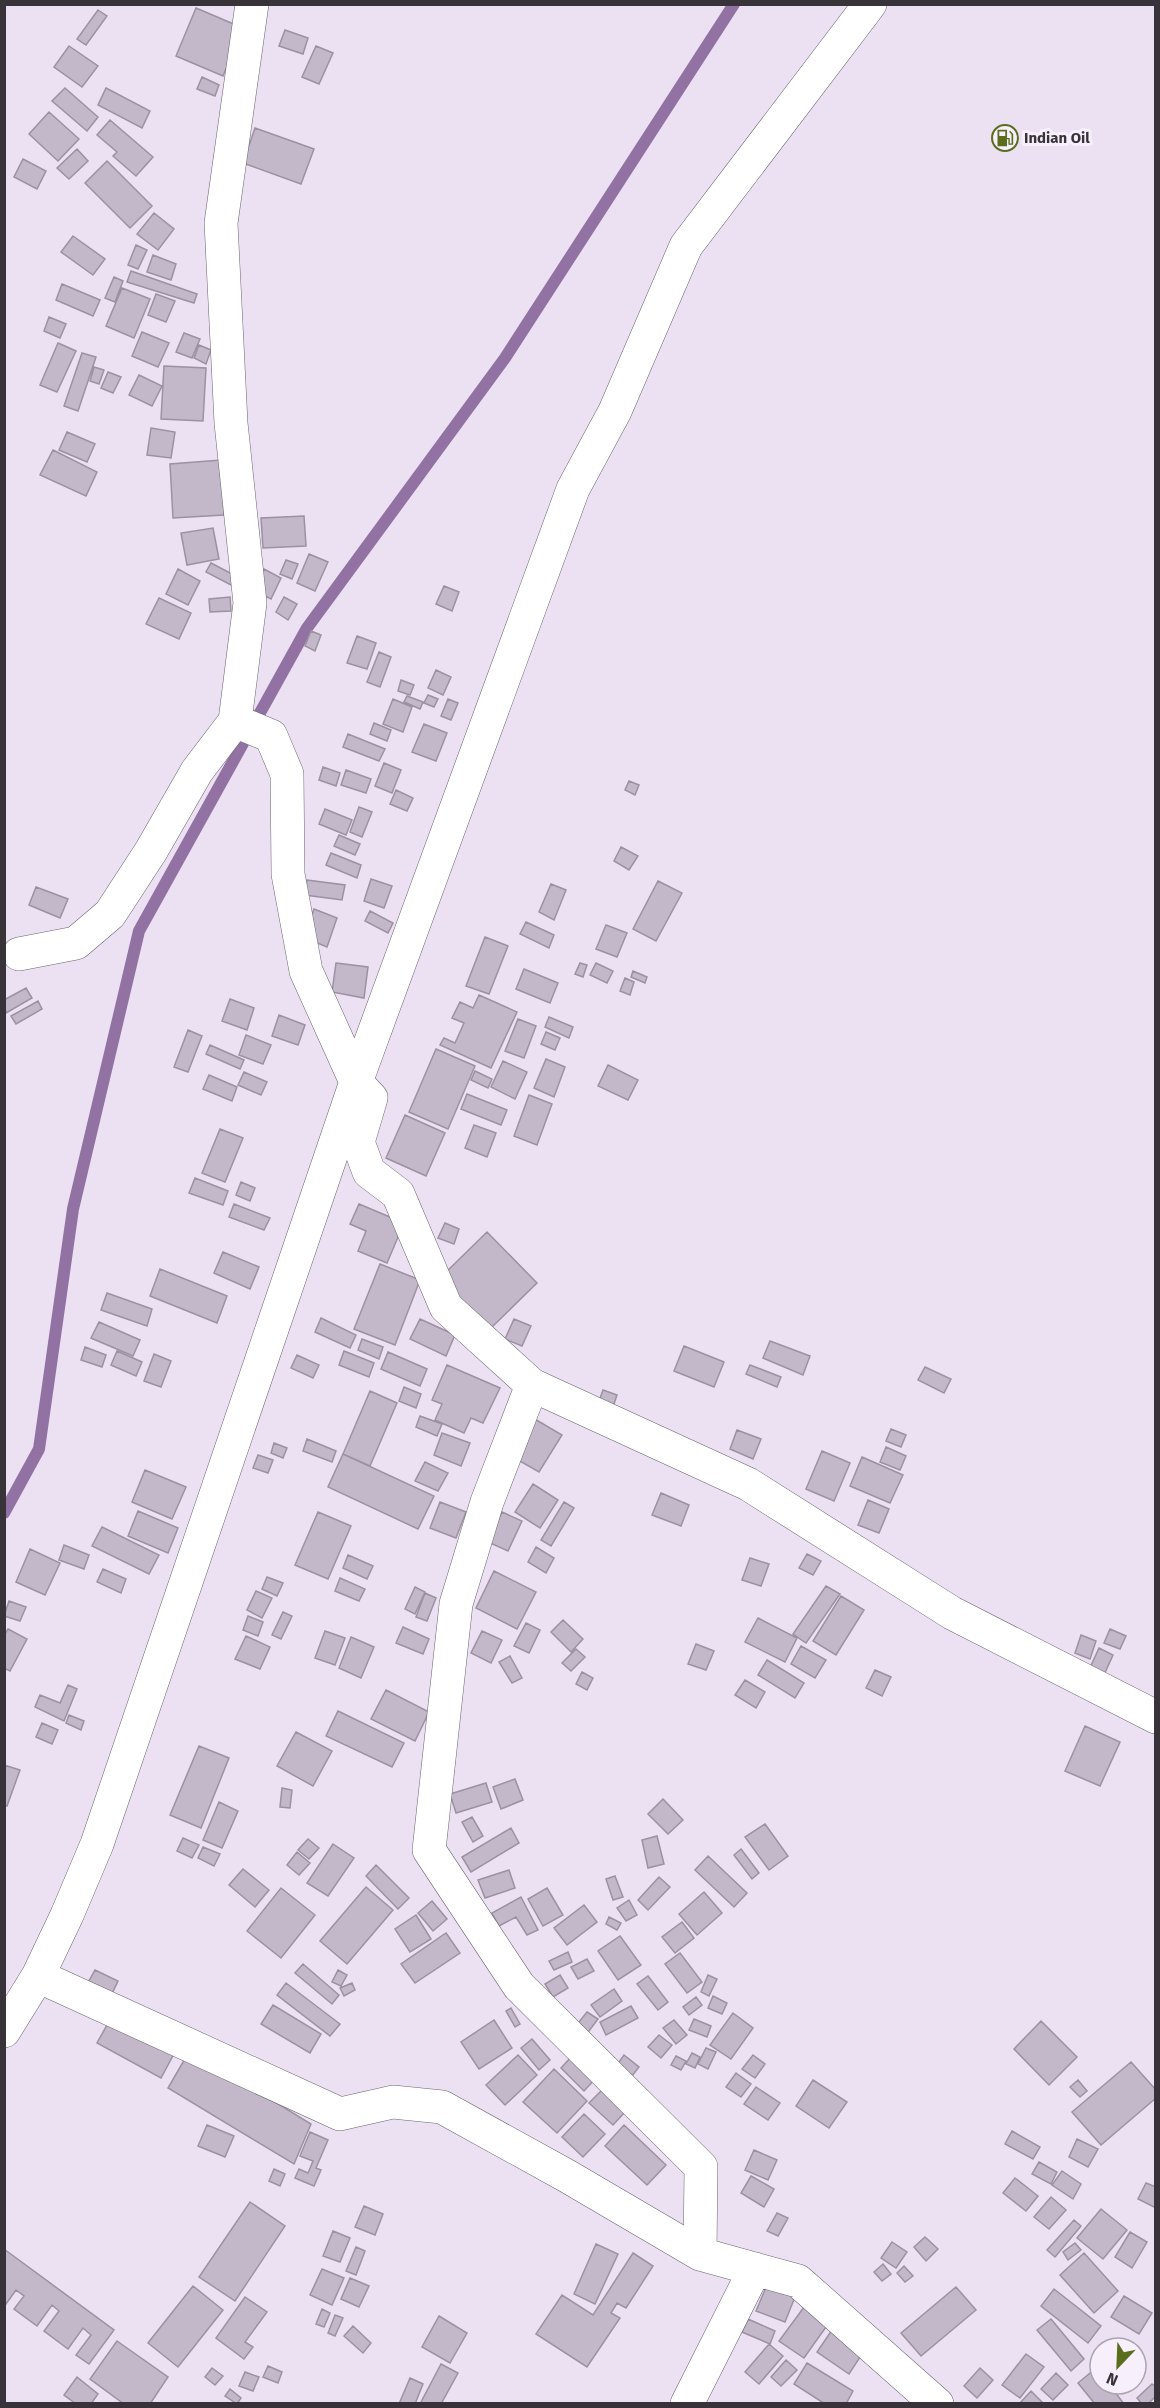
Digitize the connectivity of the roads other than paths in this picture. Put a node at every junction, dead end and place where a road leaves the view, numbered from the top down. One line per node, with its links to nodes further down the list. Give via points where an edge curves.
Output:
1 (252, 4): 3 (street, via 221,223 231,423 250,603)
2 (870, 4): 5 (street, via 686,246 615,411 573,489)
3 (235, 721): 4 (street, via 197,771 110,914 76,943); 5 (street, via 271,736 287,774 288,874 306,971)
4 (19, 954)
5 (356, 1082): 6 (street, via 371,1098 358,1142 369,1172 398,1194 446,1307); 8 (street, via 96,1844)
6 (532, 1385): 7 (street, via 748,1484 952,1613); 10 (street, via 487,1502 456,1604 429,1850 519,1986 701,2167)
7 (1155, 1717)
8 (38, 1976): 9 (street); 10 (street, via 340,2114 393,2102 442,2107)
9 (4, 2031)
10 (700, 2254): 11 (street)
11 (755, 2269): 12 (street); 13 (street, via 798,2281)
12 (687, 2403)
13 (938, 2403)

